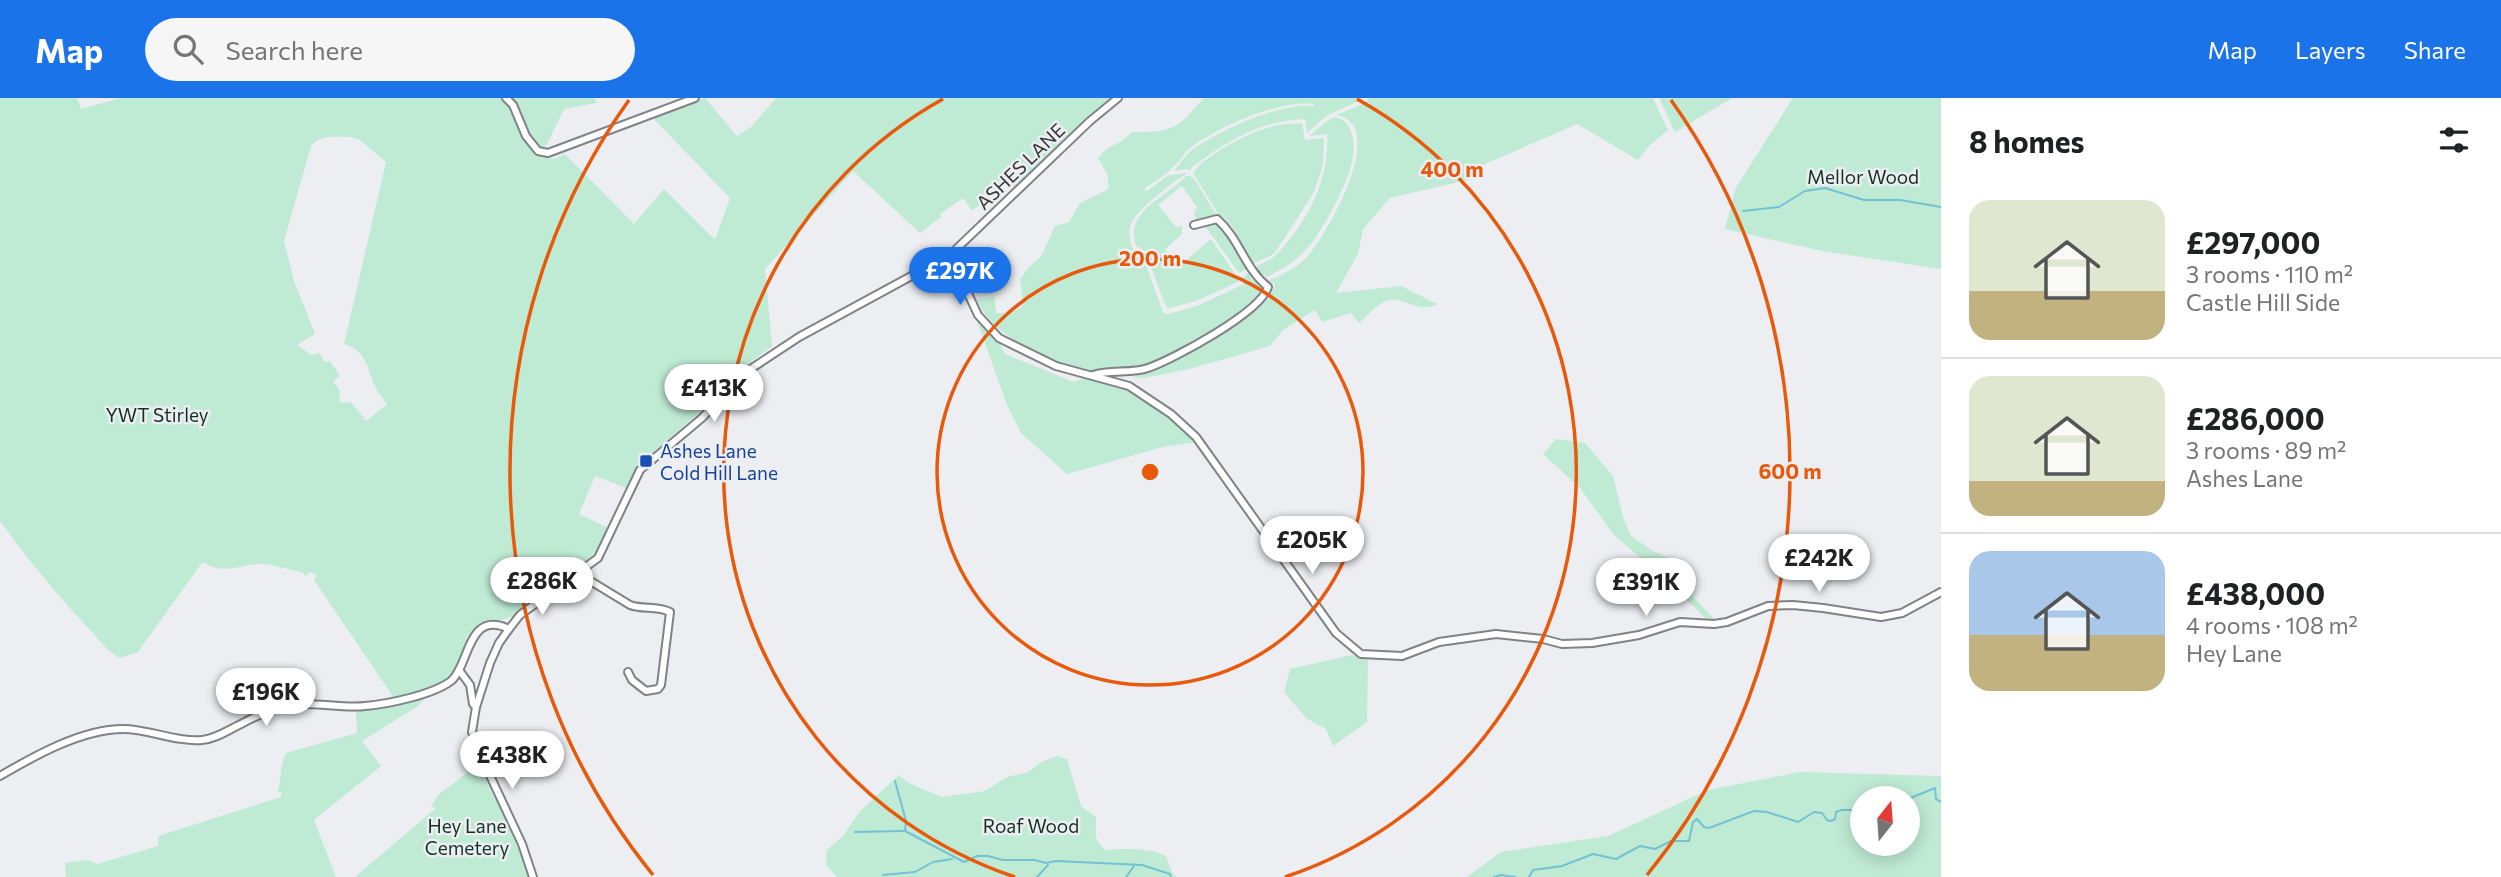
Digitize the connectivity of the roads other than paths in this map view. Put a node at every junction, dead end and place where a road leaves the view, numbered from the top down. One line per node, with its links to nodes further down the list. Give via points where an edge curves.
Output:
1 (506, 98): 2 (street, via 526,136 538,151 548,153)
2 (695, 98)
3 (1118, 98): 5 (street, ASHES LANE)
4 (1194, 225): 6 (street, via 1217,219 1227,227 1251,269 1268,287 1266,295 1237,320 1146,369)
5 (950, 255): 6 (street, via 978,314 999,338 1056,366); 7 (street, ASHES LANE, via 799,337 740,376 702,418 640,470 598,558)
6 (1092, 376): 8 (street, via 1129,386 1196,437 1336,633 1362,654 1402,656 1439,642 1496,634 1562,644 1592,643 1680,622 1727,622 1768,606 1881,617 1902,613)
7 (579, 574): 9 (street, ASHES LANE, via 520,615); 11 (street, via 630,605 670,612 661,685 646,691)
8 (1941, 593)
9 (509, 629): 10 (street, via 494,626 473,635); 12 (street, ASHES LANE, via 490,663)
10 (459, 670): 12 (street, via 470,685); 13 (street, via 452,680 421,694 364,706 287,705 204,740 123,729 82,736)
11 (628, 672)
12 (475, 707): 14 (street, via 472,732 523,844)
13 (0, 776)
14 (533, 877)

